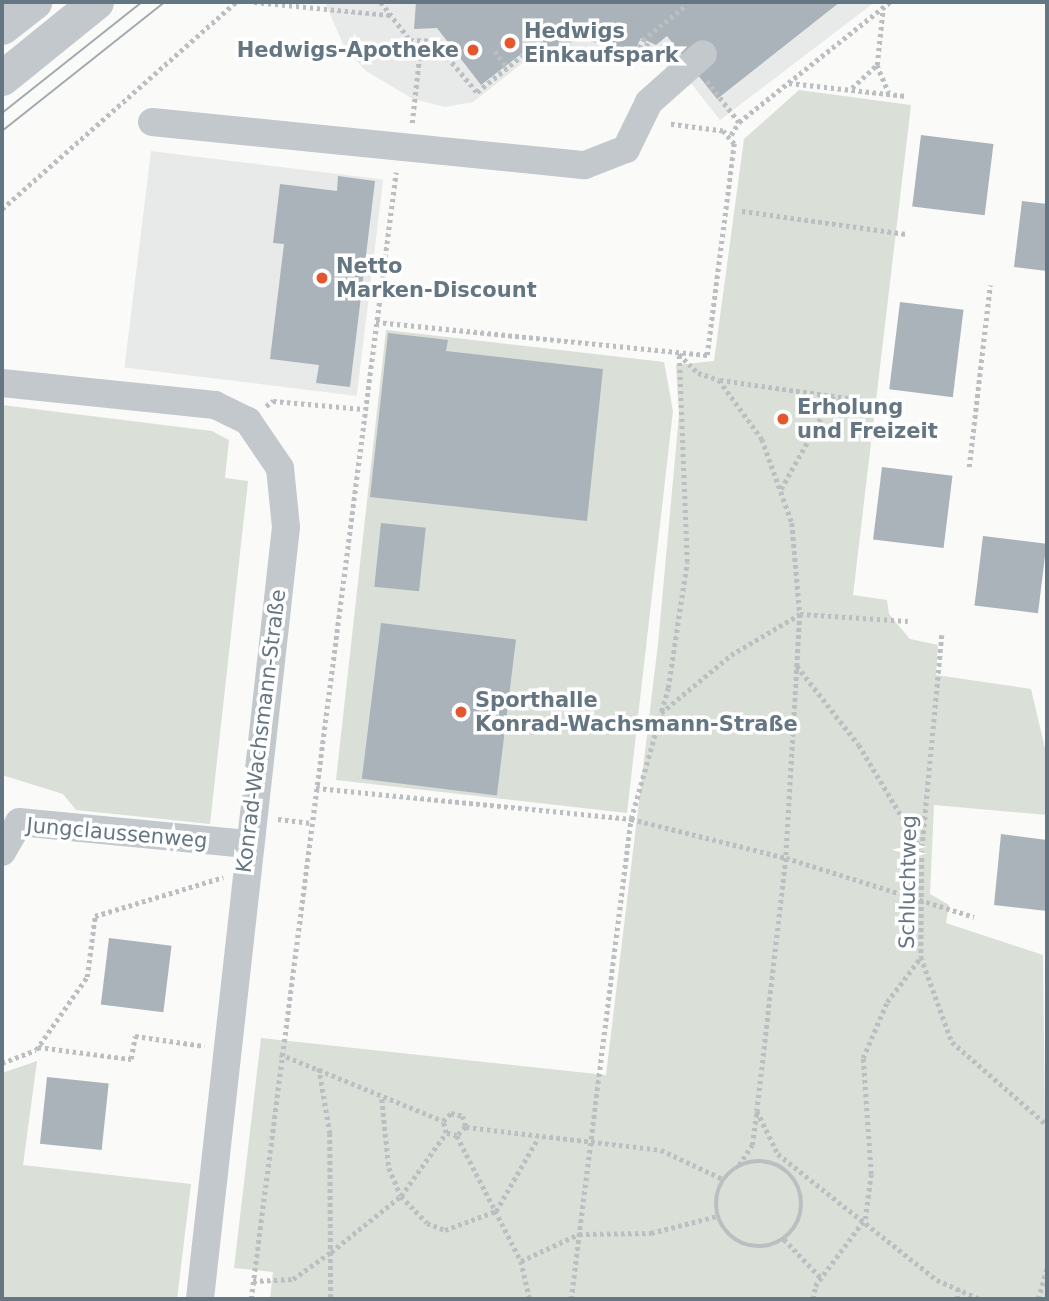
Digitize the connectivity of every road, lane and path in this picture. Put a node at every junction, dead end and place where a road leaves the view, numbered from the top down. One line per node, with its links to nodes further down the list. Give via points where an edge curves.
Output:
1 (34, 2): 10 (street)
2 (96, 2): 18 (street)
3 (236, 2): 28 (path)
4 (254, 2): 9 (path)
5 (381, 2): 9 (path)
6 (890, 2): 8 (path)
7 (685, 6): 12 (path, via 643,40 636,54 642,56)
8 (883, 8): 16 (path); 19 (path)
9 (391, 15): 11 (path, via 410,40)
10 (2, 27)
11 (421, 41): 17 (path, via 434,41 477,92); 27 (path)
12 (648, 43)
13 (533, 47): 17 (path)
14 (495, 51): 17 (path)
15 (701, 62): 24 (path); 27 (street, via 649,102 626,149 605,162)
16 (877, 65): 20 (path); 21 (path)
17 (508, 68)
18 (2, 78)
19 (789, 83): 20 (path); 24 (path)
20 (852, 89): 21 (path)
21 (890, 94): 22 (path)
22 (906, 96)
23 (152, 122): 27 (street)
24 (738, 122): 26 (path)
25 (668, 124): 26 (path)
26 (731, 135): 33 (path, via 708,355)
27 (403, 159): 32 (path)
28 (2, 209)
29 (742, 211): 30 (path)
30 (906, 234)
31 (990, 285): 40 (path)
32 (376, 322): 33 (path); 38 (path)
33 (679, 354): 34 (path, via 698,373); 46 (path, via 687,562)
34 (719, 380): 36 (path); 41 (path, via 762,439)
35 (2, 383): 39 (street, Konrad-Wachsmann-Straße, via 215,405)
36 (833, 396): 37 (path); 41 (path)
37 (897, 405)
38 (364, 410): 39 (path, via 273,401); 47 (path)
39 (248, 421): 51 (street, Konrad-Wachsmann-Straße, via 280,468 286,527)
40 (969, 467)
41 (780, 489): 42 (path, via 792,523)
42 (800, 614): 43 (path); 45 (path); 46 (path, via 731,655)
43 (908, 621)
44 (942, 635): 49 (path, Schluchtweg)
45 (796, 665): 49 (path, via 859,745); 52 (path)
46 (659, 715): 48 (path)
47 (316, 788): 48 (path); 58 (path)
48 (631, 819): 52 (path); 69 (path)
49 (922, 851): 53 (path, Schluchtweg)
50 (2, 852): 51 (street, Jungclaussenweg, via 19,822)
51 (245, 857): 56 (path, via 95,916 87,977); 57 (street, Konrad-Wachsmann-Straße)
52 (786, 858): 53 (path); 62 (path)
53 (921, 906): 54 (path); 55 (path, Schluchtweg)
54 (974, 918)
55 (921, 957): 64 (path, Schluchtweg, via 952,1042); 77 (path, via 887,1002 863,1058 871,1174)
56 (38, 1047): 57 (path, via 131,1059 135,1036); 59 (path)
57 (225, 1050): 86 (street, Konrad-Wachsmann-Straße)
58 (280, 1054): 60 (path); 84 (path)
59 (2, 1063)
60 (319, 1068): 61 (path); 80 (path, via 330,1133)
61 (382, 1100): 63 (path); 74 (path, via 389,1168)
62 (757, 1111): 70 (path); 71 (path, via 752,1145)
63 (443, 1121): 65 (path, via 451,1113 463,1116); 66 (path)
64 (1047, 1125)
65 (466, 1128): 67 (path); 68 (path)
66 (446, 1133): 67 (path); 74 (path)
67 (457, 1136): 75 (path)
68 (538, 1138): 69 (path); 75 (path)
69 (589, 1143): 73 (path, via 661,1150); 78 (path)
70 (778, 1154): 72 (path); 77 (path)
71 (739, 1166): 72 (path, via 770,1162); 73 (path)
72 (792, 1176): 79 (path, via 802,1212)
73 (724, 1179): 76 (path)
74 (401, 1196): 75 (path, via 427,1223 445,1230); 80 (path)
75 (496, 1211): 81 (path)
76 (717, 1216): 78 (path, via 651,1233); 79 (path, via 741,1244 767,1247)
77 (865, 1219): 83 (path); 85 (path, via 937,1280)
78 (579, 1234): 81 (path); 90 (path)
79 (784, 1239): 83 (path)
80 (331, 1252): 84 (path, via 293,1279); 88 (path)
81 (521, 1261): 89 (path)
82 (1047, 1267): 94 (path)
83 (821, 1278): 91 (path)
84 (253, 1280): 87 (path)
85 (958, 1289): 92 (path); 93 (path)
86 (200, 1299)
87 (251, 1299)
88 (331, 1299)
89 (530, 1299)
90 (571, 1299)
91 (813, 1299)
92 (957, 1299)
93 (980, 1299)
94 (1038, 1299)

